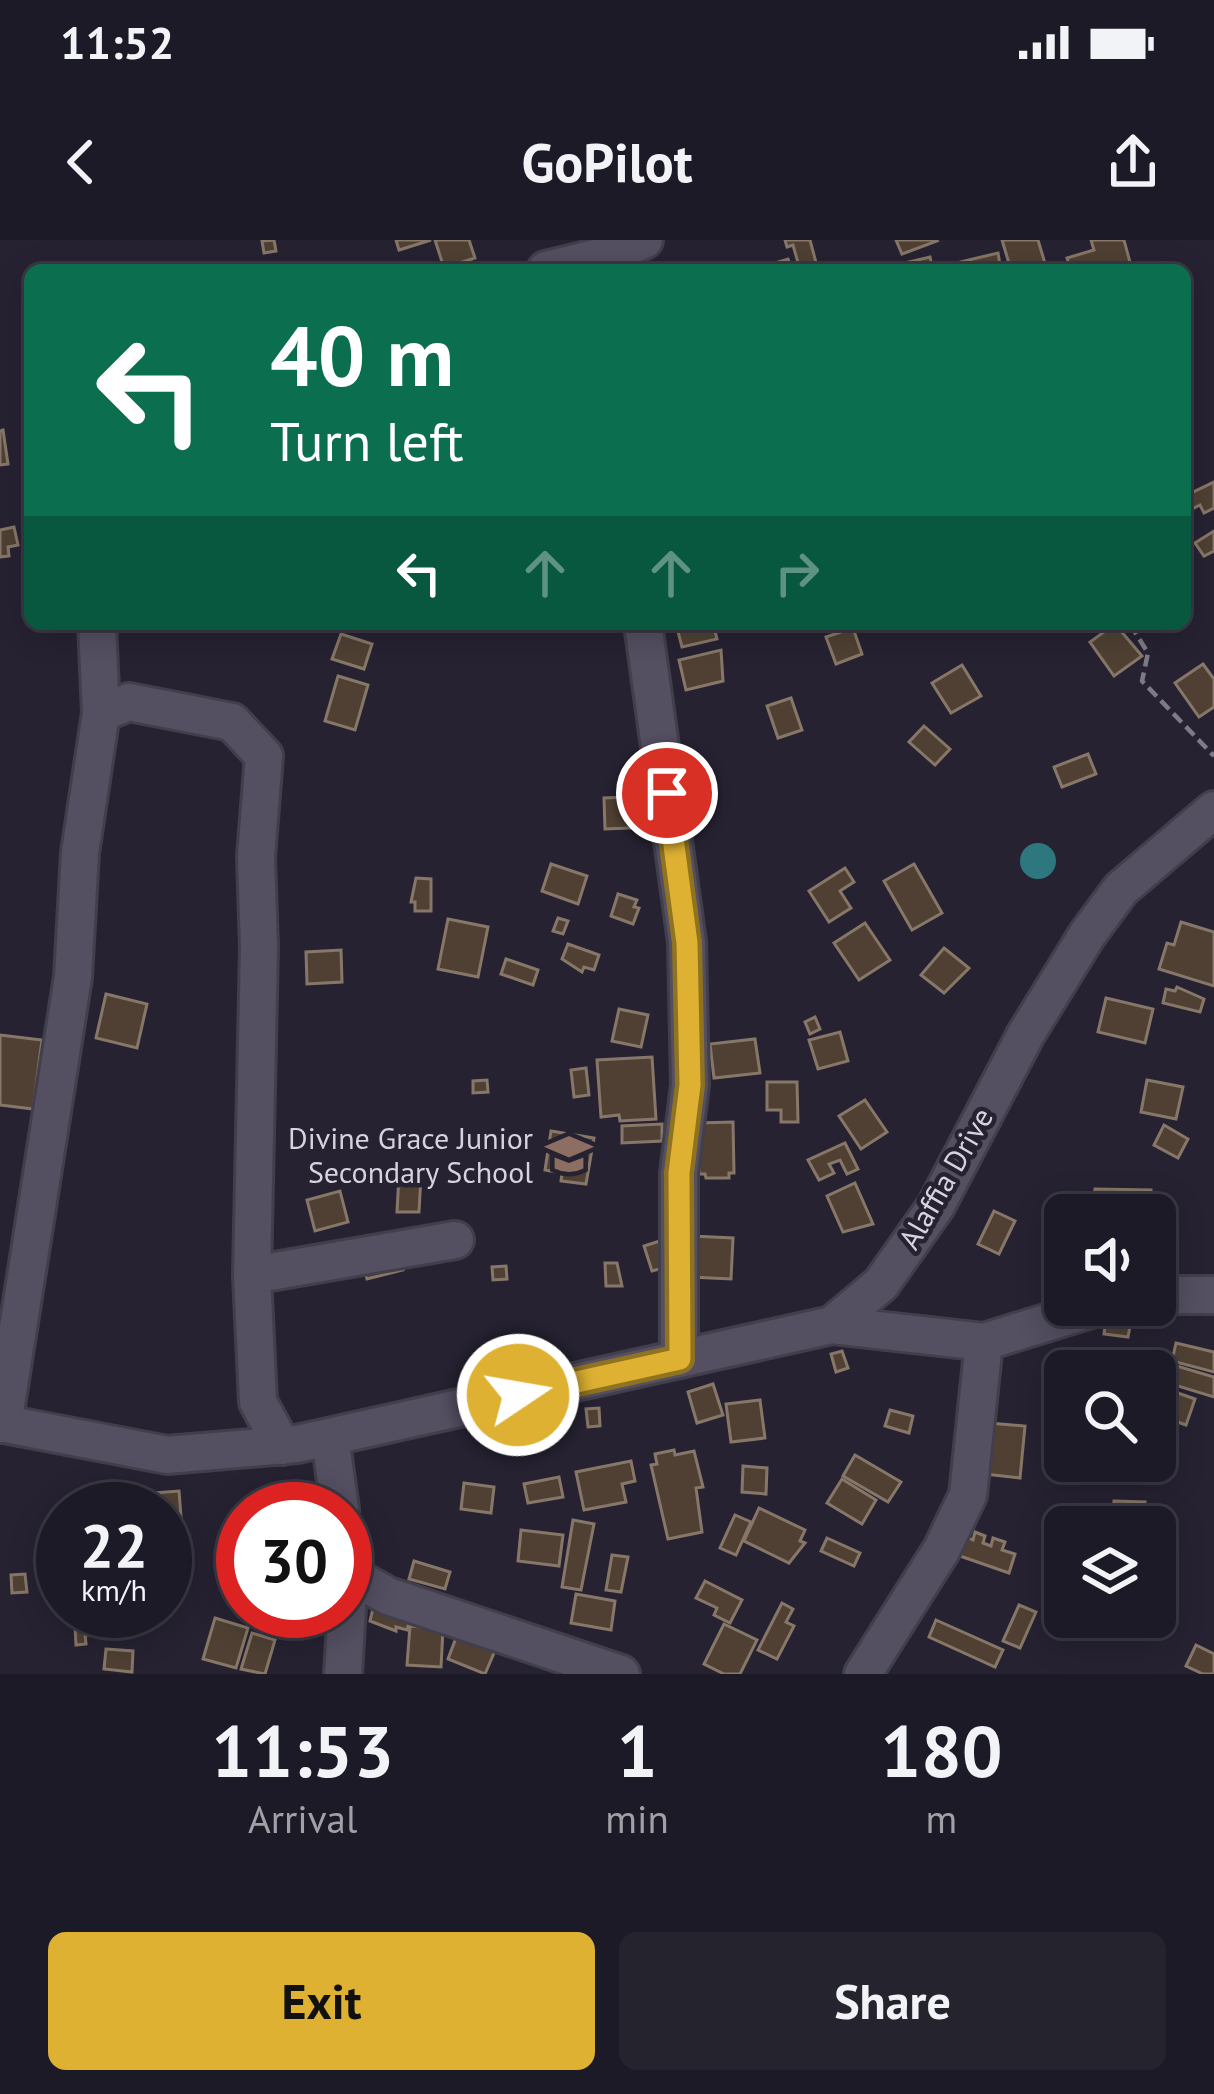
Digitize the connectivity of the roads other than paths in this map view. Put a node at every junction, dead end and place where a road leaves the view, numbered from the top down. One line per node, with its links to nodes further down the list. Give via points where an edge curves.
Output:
1 (644, 240): 2 (street)
2 (555, 262)
3 (97, 630): 5 (street)
4 (644, 630): 14 (street, via 687,943)
5 (100, 713): 8 (street, via 130,701 232,722 264,756); 15 (street, via 73,977)
6 (1214, 810): 12 (street, Alaffia Drive, via 1121,889 1026,1034 936,1206 881,1284)
7 (455, 1240): 8 (street)
8 (252, 1275): 17 (street, via 258,1402)
9 (1176, 1295): 10 (street)
10 (1214, 1295)
11 (1044, 1324): 13 (street)
12 (832, 1325): 13 (street); 14 (street, Alaffia Drive)
13 (984, 1342): 23 (street, via 968,1495)
14 (680, 1359): 16 (street, Alaffia Drive)
15 (2, 1424): 17 (street, Alaffia Drive, via 166,1455)
16 (330, 1437): 17 (street, Alaffia Drive); 18 (street)
17 (281, 1445)
18 (336, 1482)
19 (372, 1582): 22 (street, via 388,1596)
20 (344, 1638): 21 (street)
21 (343, 1674)
22 (622, 1674)
23 (863, 1674)

